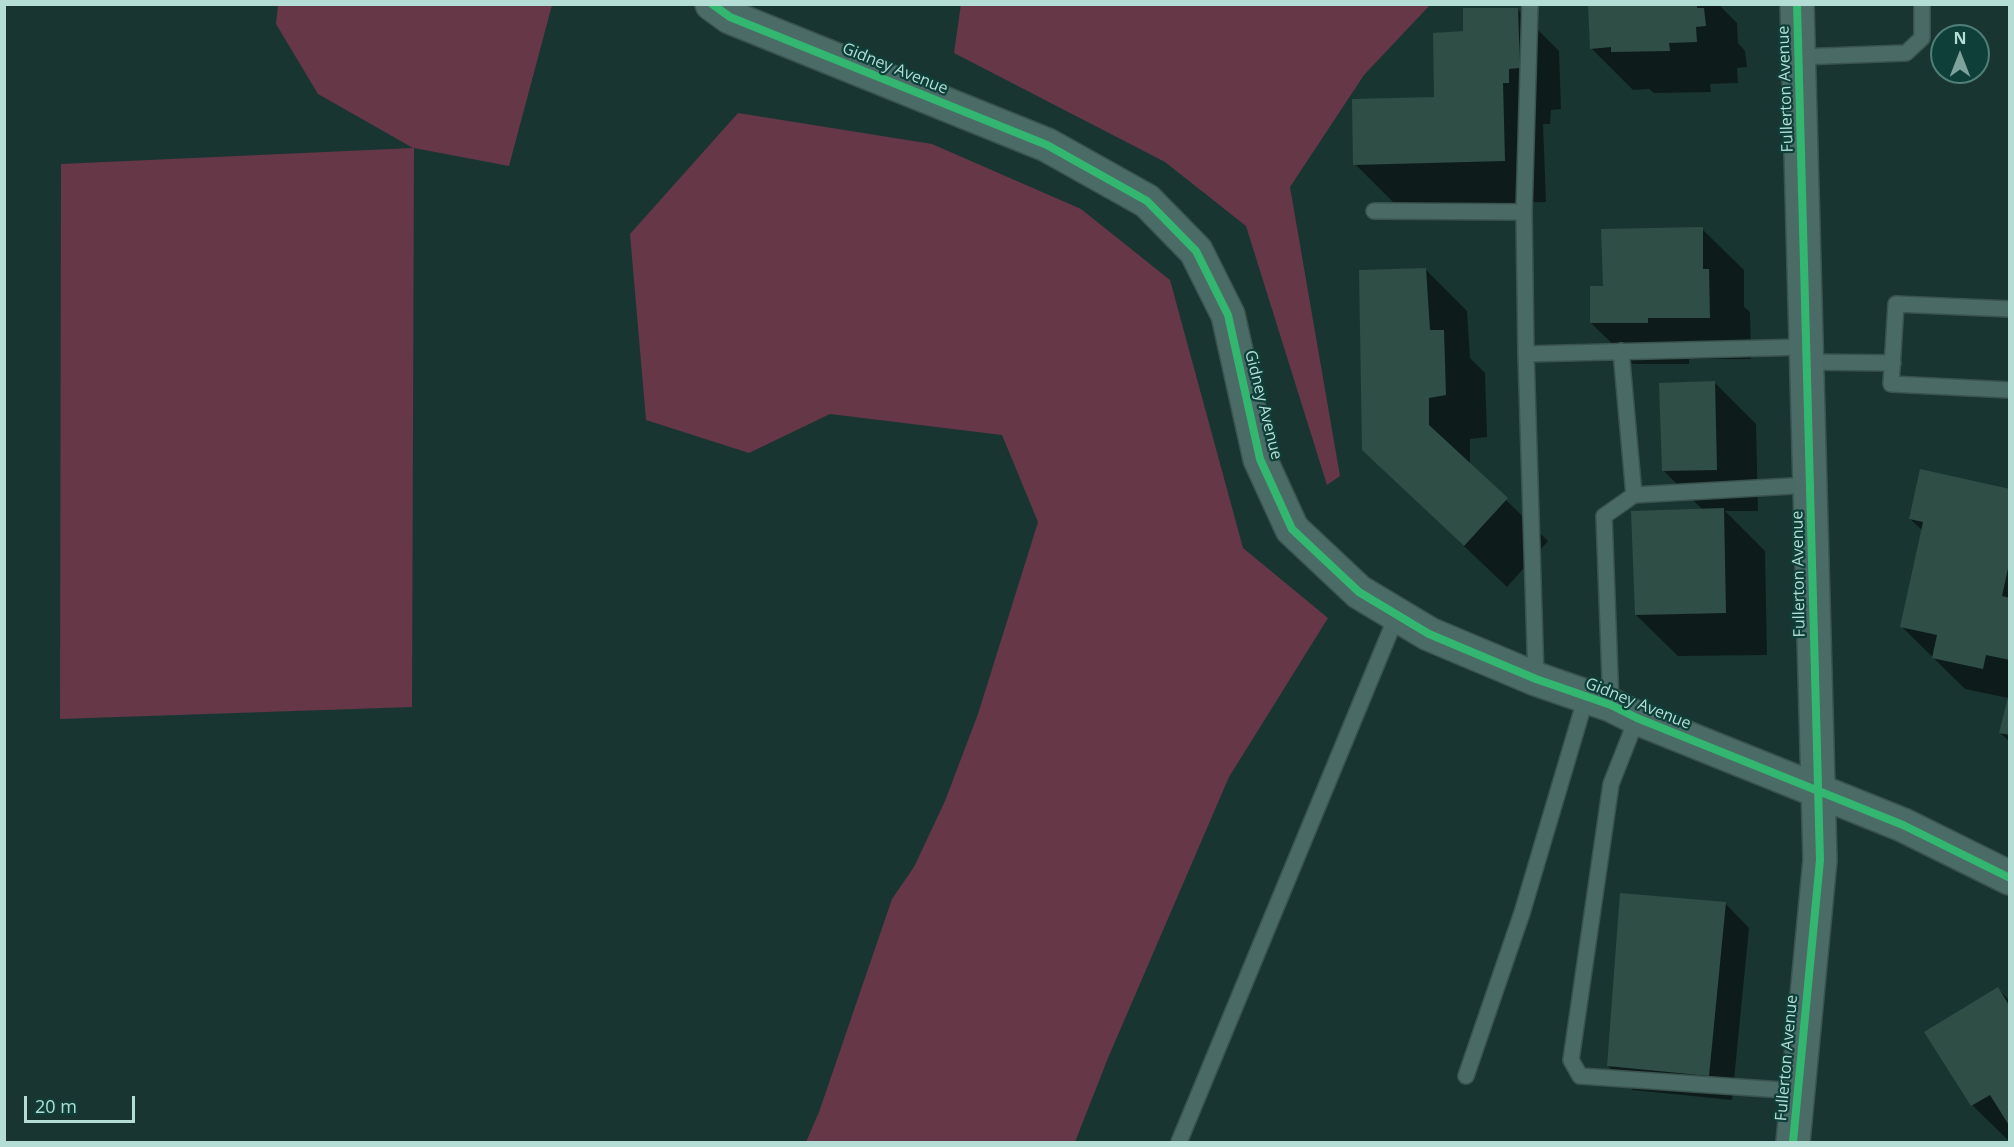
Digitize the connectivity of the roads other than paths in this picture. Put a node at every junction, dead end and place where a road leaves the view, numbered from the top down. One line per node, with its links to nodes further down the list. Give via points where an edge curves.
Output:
1 (712, 4): 16 (street, Gidney Avenue, via 730,17 1047,145 1147,201 1196,251 1228,315 1260,459 1292,529 1359,592)
2 (1530, 4): 7 (lane)
3 (1797, 4): 5 (street, Fullerton Avenue)
4 (1922, 4): 5 (lane, via 1922,38 1906,53)
5 (1798, 57): 11 (street, Fullerton Avenue)
6 (1374, 211): 7 (lane)
7 (1524, 213): 10 (lane)
8 (2010, 309): 12 (lane, via 1896,304)
9 (1621, 351): 10 (lane); 11 (lane); 15 (lane)
10 (1526, 354): 17 (lane)
11 (1807, 354): 12 (lane); 14 (street, Fullerton Avenue)
12 (1893, 363): 13 (lane, via 1891,384)
13 (2010, 390)
14 (1810, 485): 15 (lane); 19 (street, Fullerton Avenue)
15 (1634, 495): 18 (lane, via 1604,516)
16 (1397, 615): 17 (street, Gidney Avenue, via 1429,634); 23 (lane)
17 (1536, 679): 18 (street, Gidney Avenue)
18 (1611, 706): 19 (street, Gidney Avenue); 21 (lane, via 1522,914); 22 (lane, via 1611,784 1572,1060 1580,1076)
19 (1818, 790): 20 (street, Gidney Avenue, via 1903,825); 22 (street, Fullerton Avenue, via 1820,860)
20 (2010, 878)
21 (1466, 1076)
22 (1797, 1092): 24 (street, Fullerton Avenue)
23 (1179, 1143)
24 (1793, 1143)

